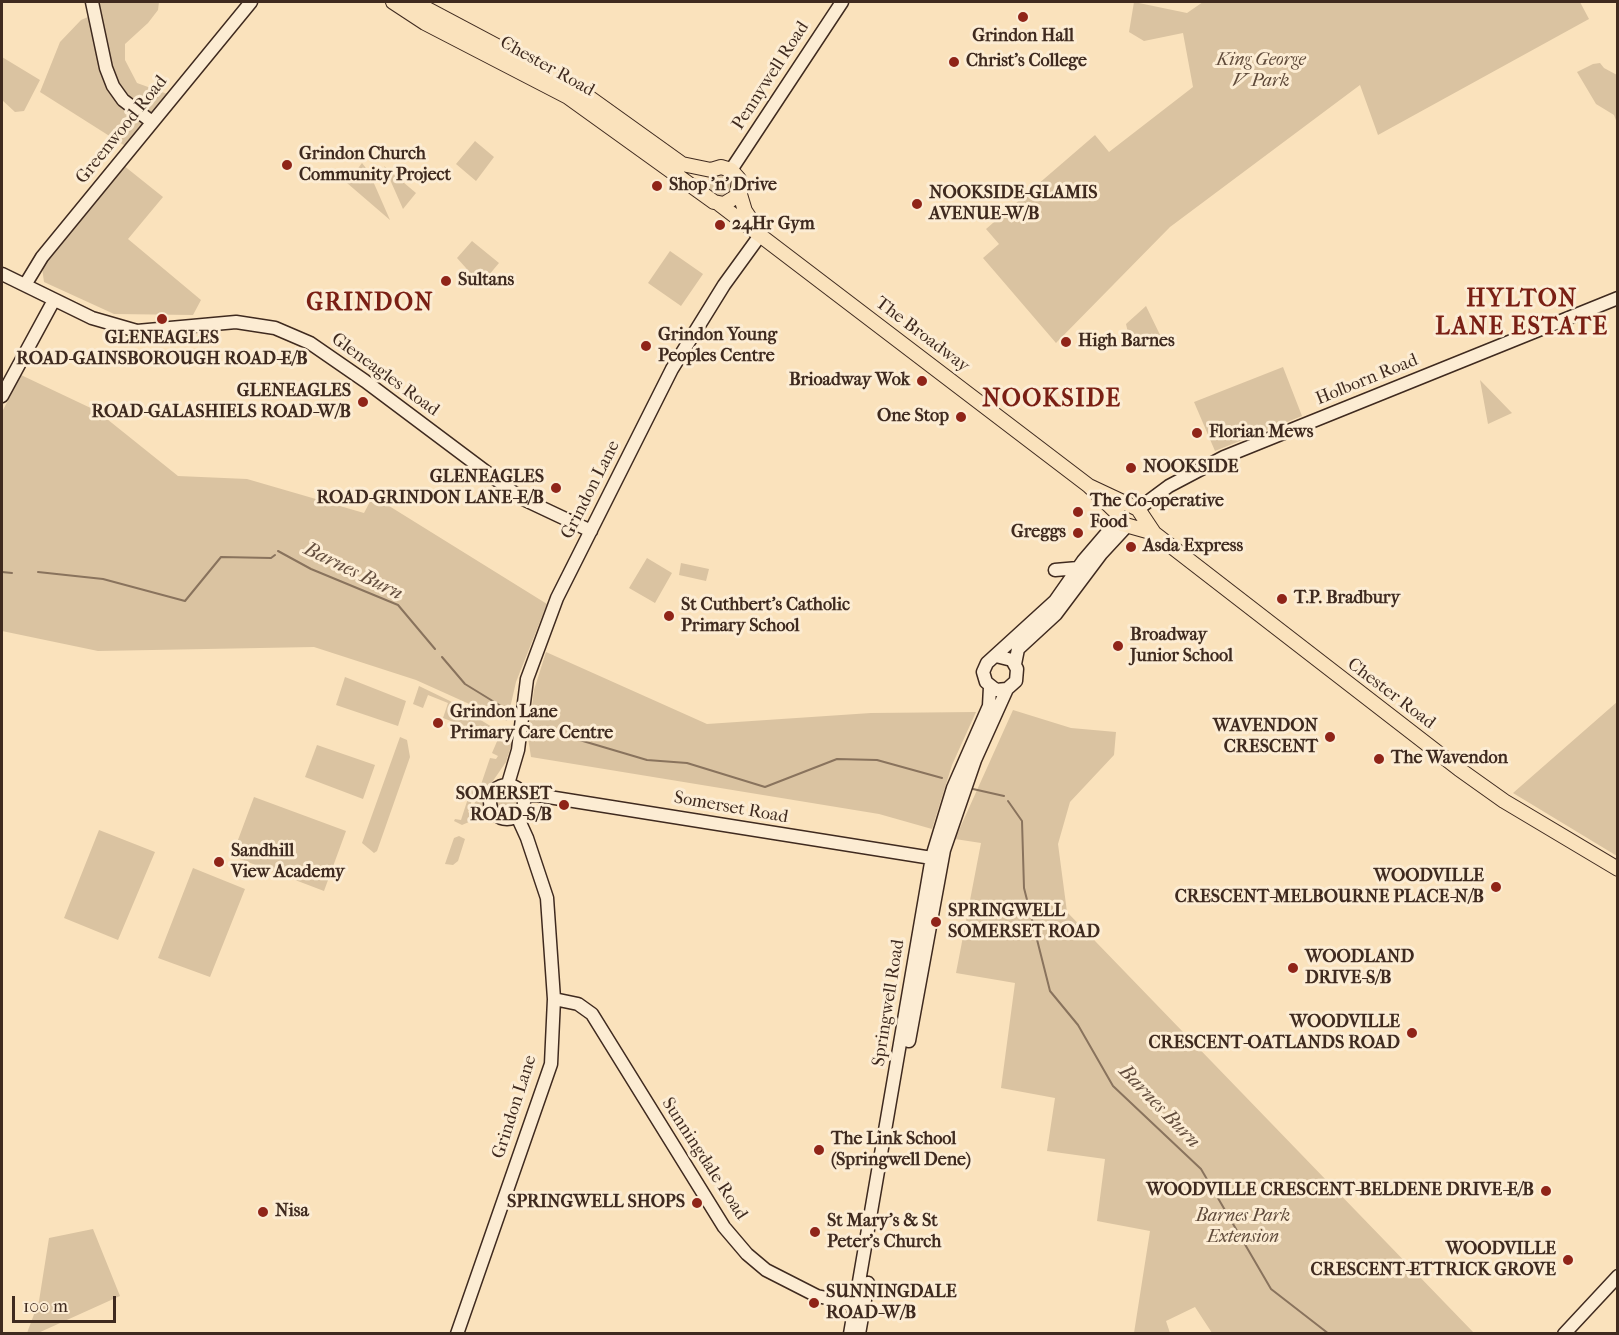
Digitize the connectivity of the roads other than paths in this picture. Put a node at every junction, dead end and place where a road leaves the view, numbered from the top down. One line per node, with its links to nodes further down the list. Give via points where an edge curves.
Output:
1 (92, 2): 6 (street, via 113,86 123,100)
2 (251, 2): 6 (street, Greenwood Road)
3 (393, 2): 10 (main road, Chester Road, via 425,23 568,97)
4 (414, 2): 7 (main road, Chester Road, via 576,88 682,164)
5 (842, 2): 8 (street, Pennywell Road)
6 (152, 122): 14 (street, Greenwood Road, via 42,257)
7 (711, 170): 8 (main road, Chester Road); 10 (main road, via 704,179)
8 (731, 170): 9 (main road, via 739,179)
9 (739, 191): 11 (main road, via 733,200); 12 (main road, The Broadway, via 745,211)
10 (706, 196): 11 (main road, Chester Road)
11 (719, 204): 12 (main road, The Broadway)
12 (761, 234): 18 (main road, The Broadway); 19 (street, Grindon Lane, via 672,369)
13 (2, 274): 14 (street, Gleneagles Road)
14 (25, 285): 16 (street, Gleneagles Road)
15 (1617, 298): 18 (street, Holborn Road, via 1224,457 1160,491)
16 (54, 300): 17 (street); 19 (street, Gleneagles Road, via 92,318 137,331 236,322 275,328 310,344 356,375 520,498)
17 (2, 396)
18 (1130, 517): 20 (street, Springwell Road); 23 (street, Springwell Road, via 1056,614 1018,649); 30 (main road, Chester Road, via 1504,801)
19 (591, 531): 26 (street, Grindon Lane, via 557,598 531,669 518,750)
20 (1078, 568): 21 (street); 22 (street, Springwell Road, via 1055,601)
21 (1055, 570)
22 (996, 657): 23 (street, via 1006,657); 24 (street, Springwell Road, via 983,672)
23 (1015, 664): 25 (street, Springwell Road, via 1016,681)
24 (990, 687): 25 (street); 29 (street, Springwell Road, via 989,706 954,788)
25 (1007, 689): 29 (street, Springwell Road)
26 (508, 784): 27 (street); 28 (street, Grindon Lane, via 492,793 491,807 499,817)
27 (524, 796): 28 (street, via 525,805); 29 (street, Somerset Road)
28 (517, 816): 31 (street, Grindon Lane, via 547,898)
29 (937, 859): 33 (street, Springwell Road)
30 (1617, 869)
31 (554, 999): 33 (street, Sunningdale Road, via 578,1004 592,1014 724,1227 747,1254 766,1269 817,1296); 34 (street, Grindon Lane, via 550,1064)
32 (1617, 1276): 37 (street)
33 (860, 1305): 35 (street, Springwell Road); 36 (street, Springwell Road)
34 (457, 1334)
35 (850, 1334)
36 (859, 1334)
37 (1564, 1334)

